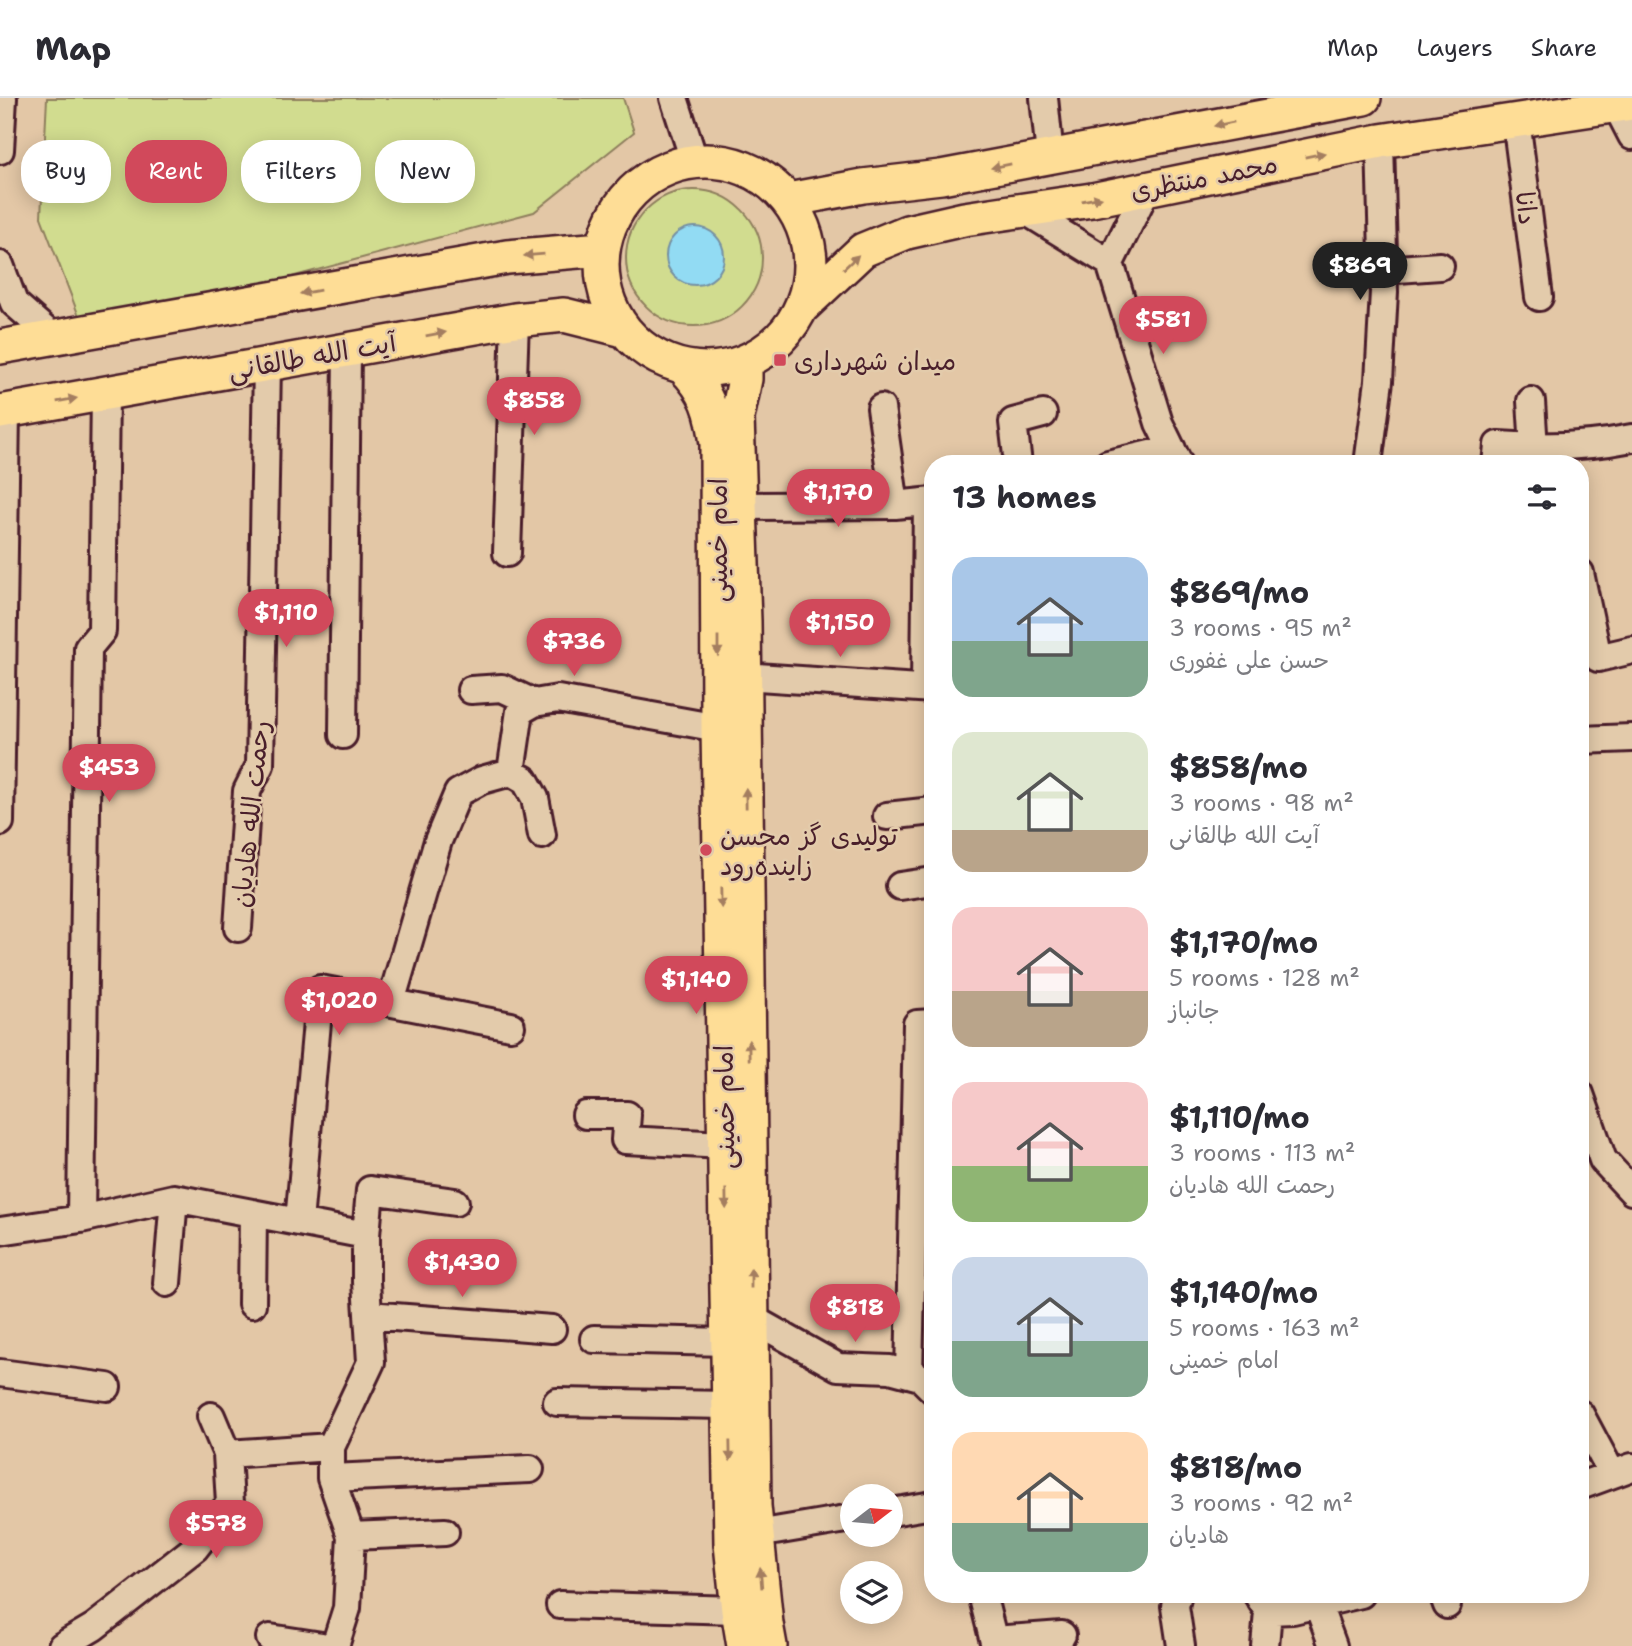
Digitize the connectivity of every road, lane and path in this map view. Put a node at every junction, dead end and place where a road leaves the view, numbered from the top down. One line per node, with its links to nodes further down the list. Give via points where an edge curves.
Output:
1 (3, 98): 9 (street)
2 (674, 98): 11 (street)
3 (1044, 98): 10 (street)
4 (1364, 98): 10 (main road, محمد منتظری, one-way to 10)
5 (1624, 104): 6 (main road, محمد منتظری); 7 (street)
6 (1516, 120): 8 (main road, محمد منتظری); 20 (street, دانا)
7 (1632, 136)
8 (1380, 141): 12 (main road, محمد منتظری, one-way to 8); 19 (street)
9 (0, 150)
10 (1050, 156): 13 (main road, محمد منتظری, one-way to 13)
11 (694, 160): 13 (main road, via 729,162 762,176); 15 (main road, via 667,166 643,180 609,223)
12 (1147, 188): 14 (main road, محمد منتظری, one-way to 12); 16 (street)
13 (788, 200): 21 (main road, via 803,224 810,252 810,281)
14 (1024, 210): 16 (street); 21 (main road, محمد منتظری, one-way to 14, via 863,250 907,232)
15 (602, 249): 23 (main road, via 602,278 609,305); 24 (main road, one-way to 24, via 507,257)
16 (1110, 263): 38 (street, via 1159,423)
17 (0, 265): 24 (street, via 14,303)
18 (1440, 267): 19 (street)
19 (1383, 270): 39 (street, via 1379,381)
20 (1539, 297)
21 (801, 309): 27 (main road, via 788,331)
22 (515, 320): 23 (main road, آیت الله طالقانی, via 564,315); 26 (main road, آیت الله طالقانی, one-way to 22); 44 (street)
23 (624, 330): 29 (main road, via 643,349)
24 (54, 338): 25 (main road)
25 (0, 347)
26 (347, 350): 28 (main road, آیت الله طالقانی); 52 (street)
27 (745, 362): 29 (main road, via 719,369); 43 (main road, امام خمینی, via 737,418)
28 (267, 364): 30 (main road, آیت الله طالقانی); 62 (street, رحمت الله هادیان, via 260,765 247,792)
29 (683, 367): 51 (main road, امام خمینی, one-way to 51, via 706,398 717,444)
30 (105, 393): 33 (main road, آیت الله طالقانی, one-way to 30); 75 (street, via 102,631 88,648)
31 (1531, 401): 36 (street)
32 (881, 408): 42 (street)
33 (3, 411): 58 (street)
34 (1043, 414): 37 (street, via 1013,422)
35 (1632, 438): 36 (street)
36 (1534, 448): 40 (street, via 1498,445)
37 (1017, 455)
38 (1177, 455)
39 (1369, 455)
40 (1497, 455)
41 (924, 503): 42 (street)
42 (895, 505): 43 (street)
43 (740, 506): 47 (main road, امام خمینی)
44 (507, 553)
45 (1589, 642): 46 (street, via 1598,658)
46 (1632, 650)
47 (744, 676): 48 (street); 83 (main road, امام خمینی, one-way to 47)
48 (924, 689)
49 (471, 690): 50 (street, via 502,688)
50 (534, 703): 51 (street, via 558,699); 55 (street, via 520,711)
51 (718, 728): 68 (main road, امام خمینی, one-way to 68)
52 (343, 734)
53 (1632, 738): 54 (street)
54 (1589, 740)
55 (511, 772): 59 (street, via 525,780 535,797); 63 (street, via 458,793 438,841)
56 (924, 812): 57 (street)
57 (887, 816)
58 (0, 822)
59 (542, 835)
60 (924, 882): 61 (street)
61 (900, 886)
62 (238, 928)
63 (391, 1003): 65 (street); 76 (street, via 320,989)
64 (924, 1024): 69 (street, via 917,1024)
65 (511, 1026)
66 (586, 1115): 68 (street, via 627,1115 625,1140)
67 (1589, 1119): 70 (street, via 1604,1160)
68 (725, 1145): 83 (main road, امام خمینی, one-way to 83)
69 (923, 1154): 73 (street)
70 (1632, 1191)
71 (174, 1198): 74 (street); 75 (street); 79 (street)
72 (455, 1202): 78 (street, via 370,1190)
73 (923, 1209): 82 (street)
74 (253, 1213): 76 (street); 80 (street)
75 (81, 1219): 77 (street)
76 (299, 1223): 78 (street)
77 (0, 1231)
78 (366, 1235): 81 (street)
79 (167, 1283)
80 (253, 1304)
81 (368, 1315): 84 (street); 94 (street, via 371,1362)
82 (921, 1322): 87 (street)
83 (736, 1325): 85 (street); 87 (street, via 838,1367); 91 (main road, امام خمینی); 104 (main road, امام خمینی)
84 (552, 1329)
85 (594, 1339)
86 (0, 1373): 89 (street)
87 (909, 1374): 88 (street)
88 (924, 1381)
89 (107, 1387)
90 (557, 1402): 91 (street)
91 (729, 1405): 112 (main road, امام خمینی, one-way to 112, via 731,1544)
92 (211, 1416): 95 (street)
93 (1589, 1425): 97 (street)
94 (331, 1447): 95 (street); 98 (street)
95 (227, 1454): 114 (street, via 230,1503 195,1548)
96 (530, 1469): 98 (street)
97 (1627, 1470): 99 (street)
98 (331, 1478): 105 (street)
99 (1589, 1483)
100 (924, 1506): 101 (street)
101 (903, 1510)
102 (840, 1520): 104 (street)
103 (445, 1532): 105 (street)
104 (757, 1534): 121 (main road, امام خمینی, one-way to 104)
105 (351, 1536): 119 (street, via 347,1608)
106 (984, 1603): 116 (street)
107 (1176, 1603): 122 (street)
108 (1262, 1603): 111 (street, via 1293,1610); 123 (street)
109 (1326, 1603): 111 (street)
110 (560, 1605): 112 (street)
111 (1318, 1605): 124 (street)
112 (738, 1610): 120 (main road, امام خمینی)
113 (1062, 1635): 116 (street)
114 (97, 1637): 117 (street)
115 (270, 1638): 118 (street)
116 (994, 1643)
117 (62, 1646)
118 (322, 1646)
119 (335, 1646)
120 (744, 1646)
121 (770, 1646)
122 (1181, 1646)
123 (1265, 1646)
124 (1333, 1646)

